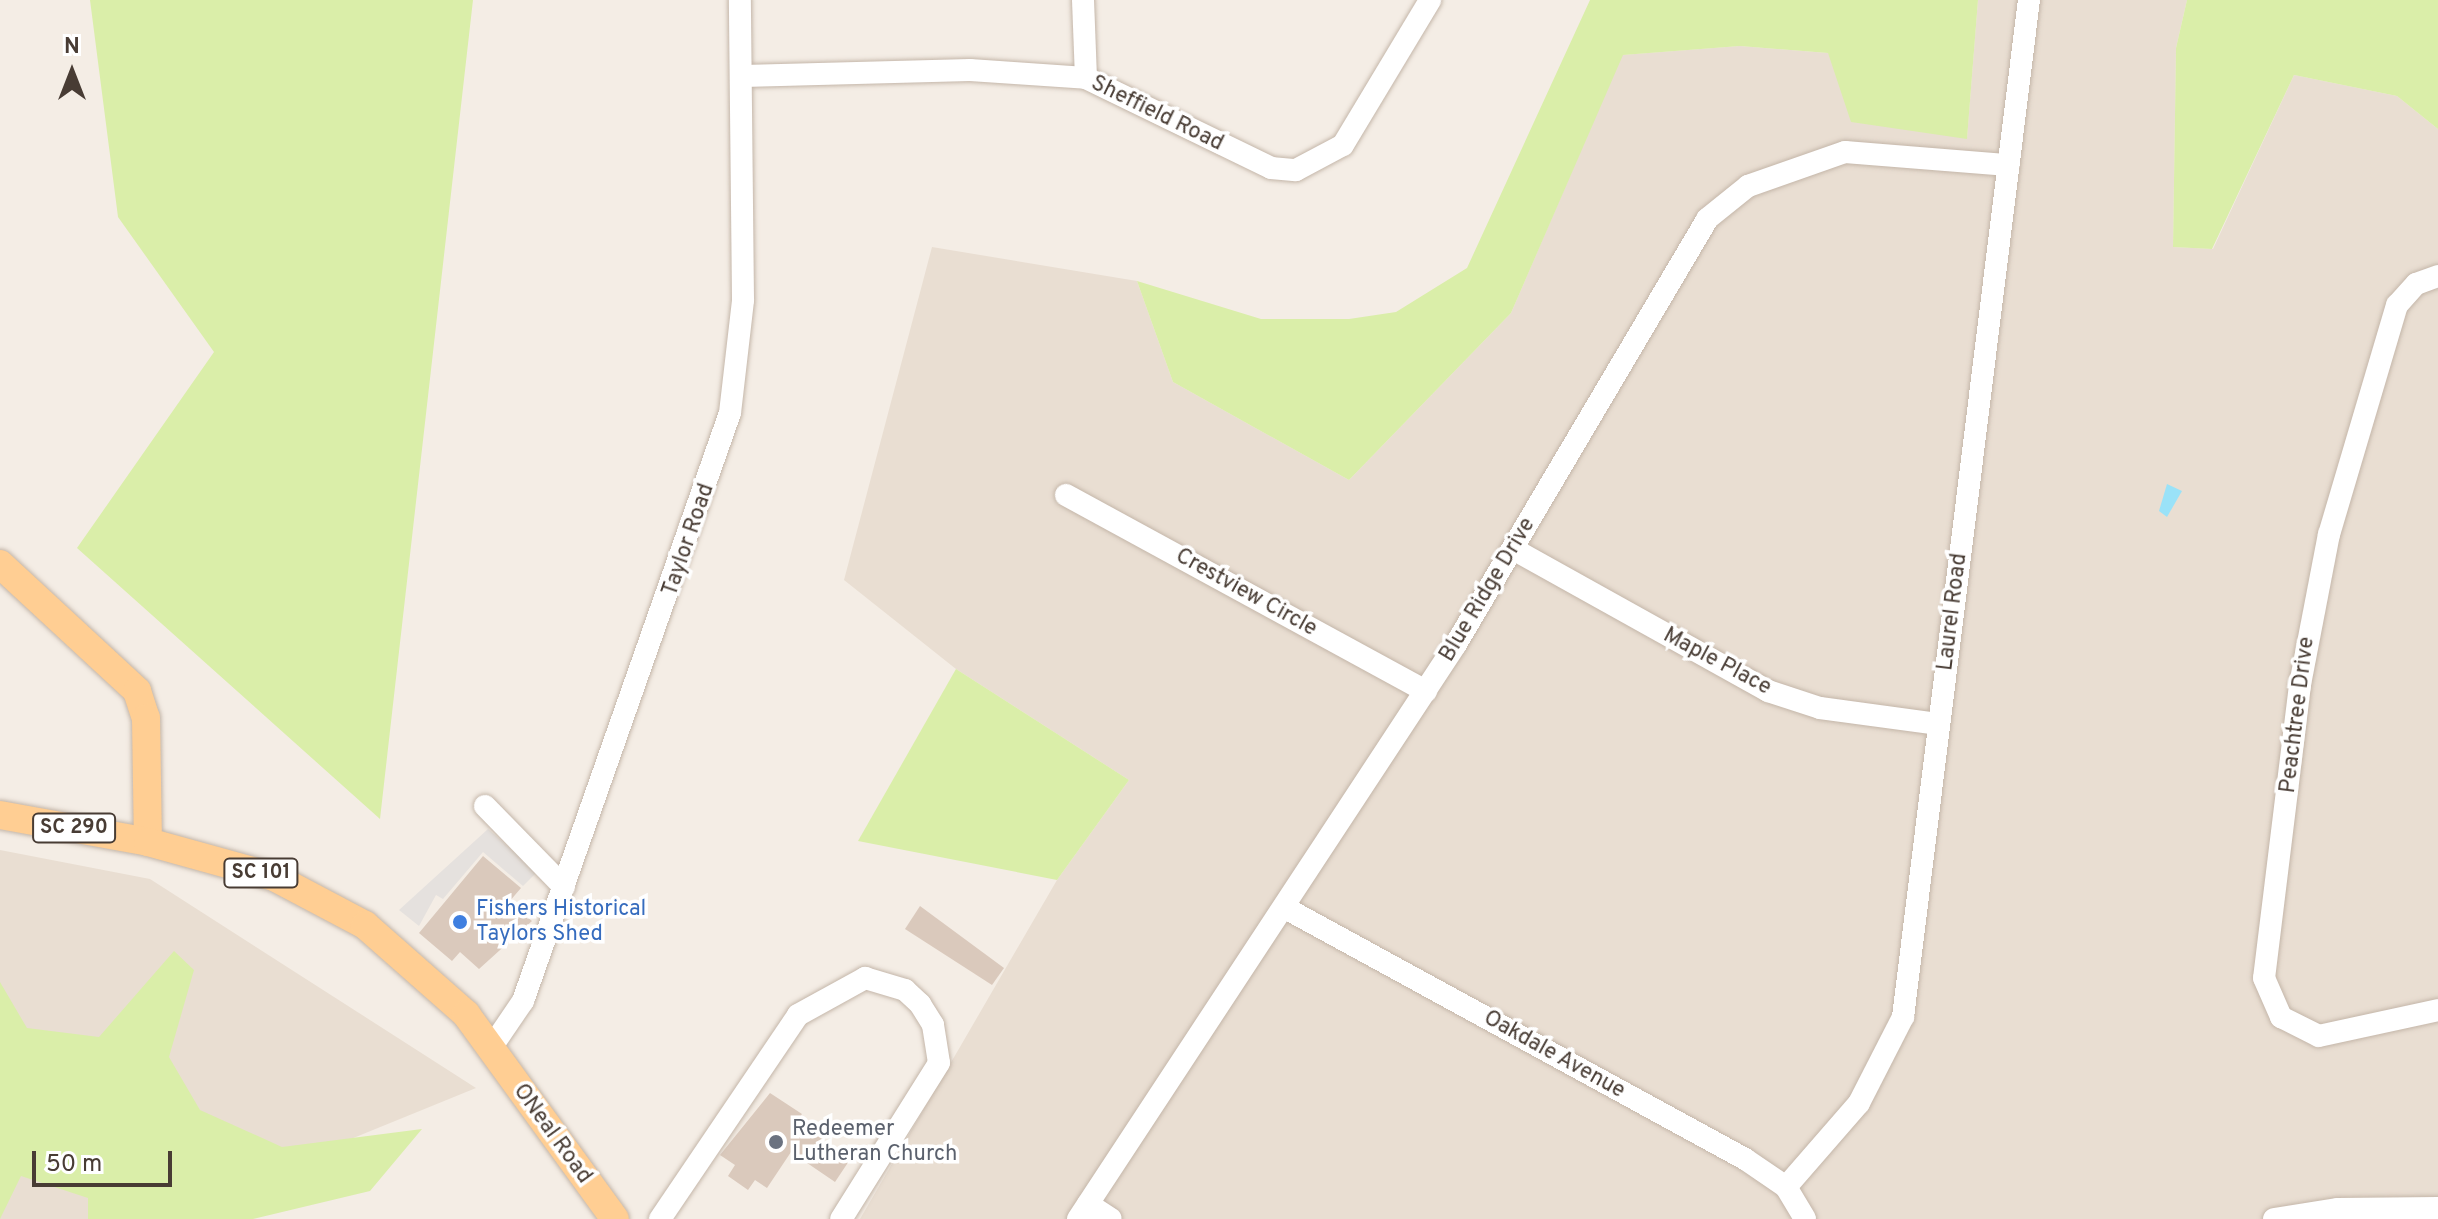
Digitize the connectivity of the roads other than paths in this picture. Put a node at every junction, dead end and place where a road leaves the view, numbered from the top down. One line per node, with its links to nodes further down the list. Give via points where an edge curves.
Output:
1 (740, 0): 5 (street, Taylor Road)
2 (1083, 0): 6 (street)
3 (1430, 0): 6 (street, Sheffield Road, via 1343,145 1296,170 1271,168)
4 (2029, 0): 7 (street, Laurel Road)
5 (743, 76): 6 (street, Sheffield Road, via 970,70); 17 (street, Taylor Road, via 743,300 730,413)
6 (1086, 78)
7 (2008, 165): 10 (street, Blue Ridge Drive, via 1845,152 1791,167 1727,199 1694,237); 13 (street, Laurel Road)
8 (2438, 276): 19 (street, Peachtree Drive, via 2416,284 2397,305 2329,534 2300,685 2264,978 2281,1017 2319,1036)
9 (1066, 495): 12 (street, Crestview Circle)
10 (1513, 549): 12 (street, Blue Ridge Drive); 13 (street, Maple Place, via 1768,691 1820,708)
11 (0, 564): 16 (main road, via 137,691 146,718)
12 (1426, 691): 18 (street, Blue Ridge Drive)
13 (1939, 724): 21 (street, Laurel Road, via 1899,1033 1859,1103)
14 (485, 806): 17 (street)
15 (0, 815): 16 (main road, SC 290)
16 (148, 842): 20 (main road, SC 101, via 274,877 365,925 452,1000)
17 (564, 887): 20 (street, Taylor Road, via 523,1001)
18 (1287, 909): 21 (street, Oakdale Avenue); 23 (street, Blue Ridge Drive)
19 (2438, 1010)
20 (491, 1048): 24 (main road, ONeal Road / SC 101)
21 (1786, 1187): 28 (street)
22 (2438, 1208): 29 (street, via 2338,1209)
23 (1083, 1212): 27 (street)
24 (615, 1219)
25 (660, 1219): 26 (street, via 798,1015 865,978 905,990 920,1004 933,1025 939,1063)
26 (841, 1219)
27 (1111, 1219)
28 (1805, 1219)
29 (2274, 1219)

